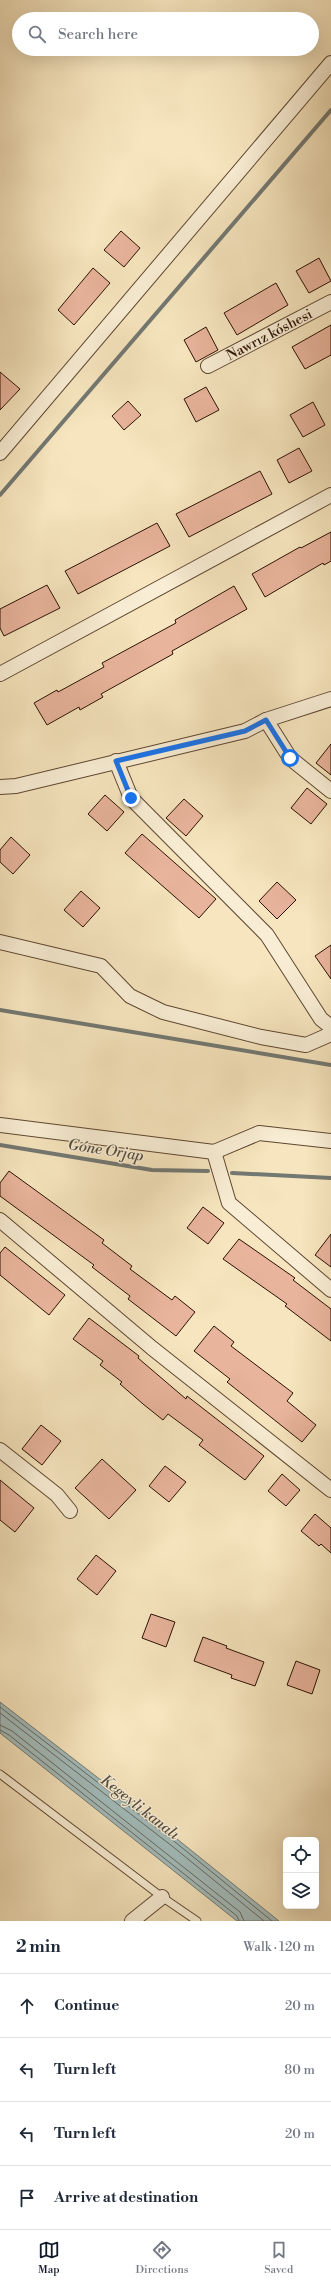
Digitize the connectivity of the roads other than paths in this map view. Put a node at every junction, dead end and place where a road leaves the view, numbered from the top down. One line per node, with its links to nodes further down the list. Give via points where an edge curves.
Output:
1 (331, 63): 4 (street)
2 (331, 302): 3 (street, Nawrız kóshesi)
3 (208, 366)
4 (0, 453)
5 (331, 495): 6 (street)
6 (0, 674)
7 (331, 699): 8 (street)
8 (266, 720): 9 (street, via 245,731); 11 (street, via 290,758)
9 (116, 761): 10 (street, via 16,786); 13 (street, via 131,798 267,935 321,1019)
10 (0, 787)
11 (331, 791)
12 (0, 942): 14 (street, via 102,966 130,996 163,1012 262,1037 306,1044)
13 (331, 1027)
14 (331, 1034)
15 (0, 1124): 17 (street)
16 (331, 1141): 17 (street, via 259,1133)
17 (214, 1152): 19 (street, via 229,1203)
18 (0, 1220): 21 (street, via 152,1348)
19 (331, 1290)
20 (0, 1450): 22 (street, via 56,1495)
21 (331, 1490)
22 (70, 1511)
23 (0, 1774): 24 (lane)
24 (162, 1897): 25 (street); 26 (lane)
25 (141, 1918)
26 (197, 1921)

